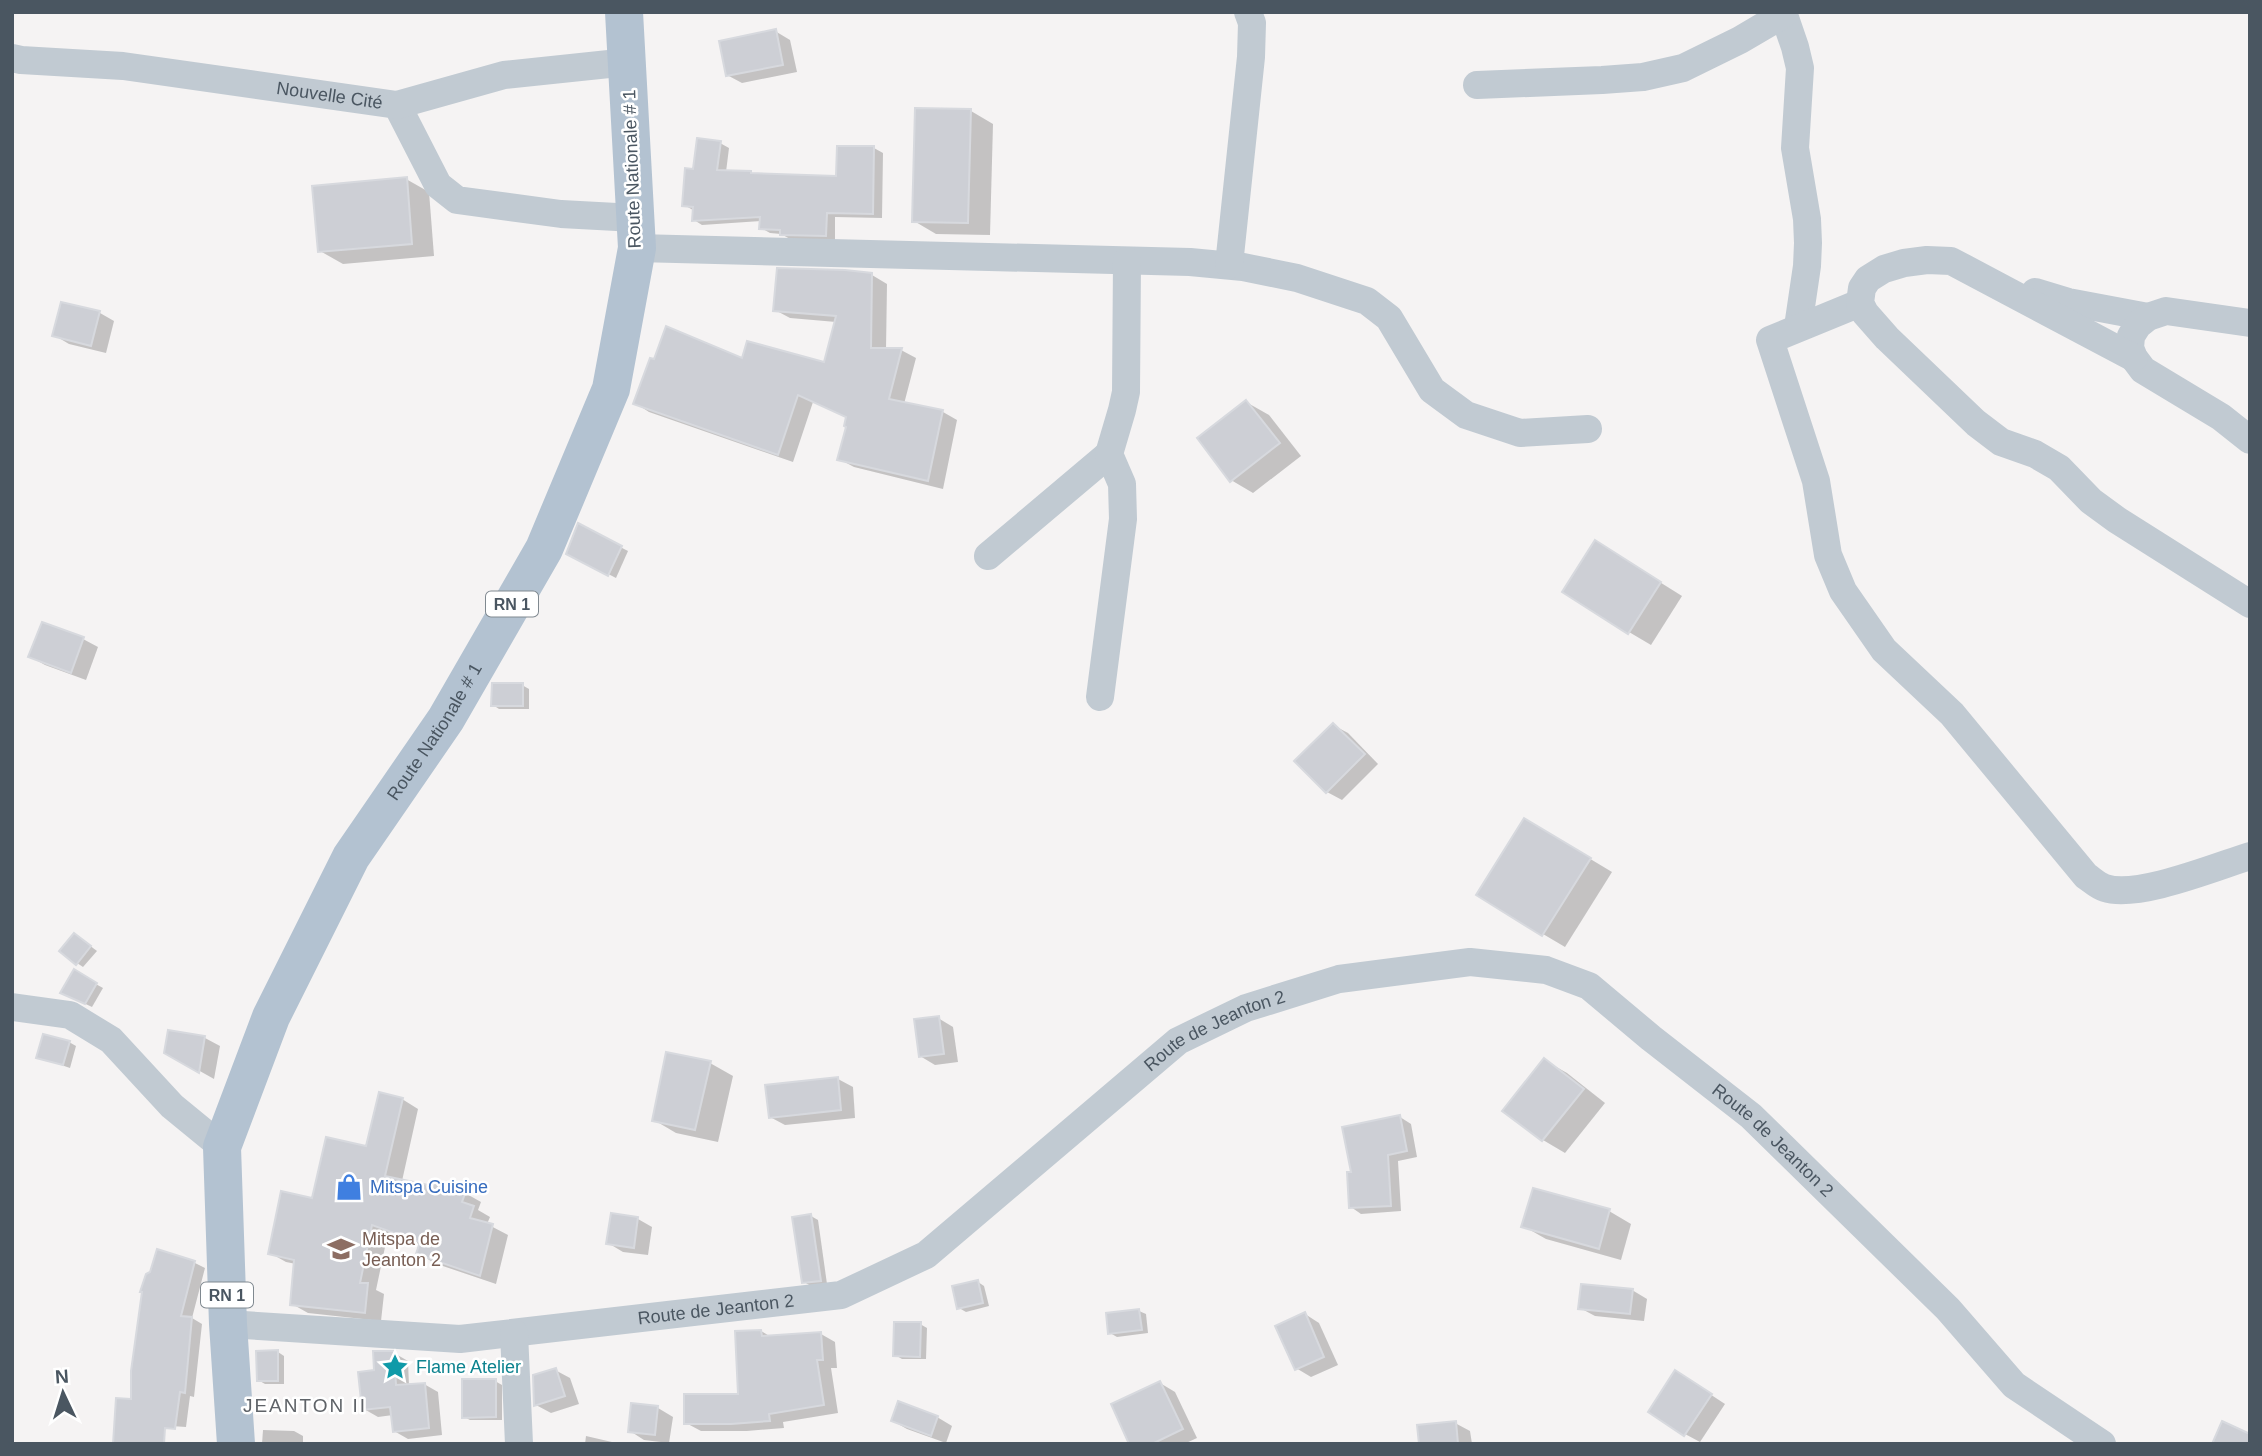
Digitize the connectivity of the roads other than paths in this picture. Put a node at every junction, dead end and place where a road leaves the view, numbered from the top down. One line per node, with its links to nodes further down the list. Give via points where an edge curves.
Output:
1 (624, 12): 5 (main road, Route Nationale # 1 / RN 1)
2 (1248, 12): 10 (street, via 1251,57)
3 (1783, 13): 6 (street, via 1683,68 1643,77); 15 (street, via 1800,68 1795,148 1808,243)
4 (12, 58): 7 (street, Nouvelle Cité, via 123,66)
5 (628, 62): 7 (street, via 503,75); 8 (main road, Route Nationale # 1 / RN 1)
6 (1477, 85)
7 (397, 105): 8 (street, Nouvelle Cité, via 438,185 457,200 561,214)
8 (636, 233): 9 (street, Nouvelle Cité); 25 (main road, Route Nationale # 1 / RN 1, via 611,389 544,550 446,719 351,857 271,1017)
9 (1127, 261): 10 (street, Nouvelle Cité); 19 (street, via 1126,392)
10 (1229, 265): 17 (street, Nouvelle Cité, via 1297,278 1367,301 1389,318 1432,390 1466,415 1520,433)
11 (1972, 272): 12 (street, via 1951,261 1903,263 1868,279); 13 (street, via 2068,302); 16 (street)
12 (1860, 303): 15 (street); 21 (street, via 1887,338 1976,423 2001,442 2059,468 2117,520)
13 (2148, 317): 14 (street, via 2166,311); 16 (street, via 2131,336)
14 (2250, 323)
15 (1798, 327): 23 (street, via 1770,340 1816,481 1829,555 1843,592 1884,650 1952,714 2086,876 2102,888 2145,889)
16 (2134, 358): 18 (street, via 2143,370)
17 (1588, 429)
18 (2250, 440)
19 (1109, 454): 20 (street); 22 (street, via 1122,484 1123,519)
20 (988, 556)
21 (2250, 604)
22 (1100, 697)
23 (2250, 856)
24 (12, 1007): 25 (street, via 70,1015 111,1040 172,1106)
25 (222, 1147): 26 (main road, Route Nationale # 1 / RN 1)
26 (228, 1324): 27 (street, Route de Jeanton 2, via 460,1339); 28 (main road, Route Nationale # 1 / RN 1)
27 (514, 1333): 29 (street); 30 (street, Route de Jeanton 2, via 841,1296 926,1255 1178,1041 1246,1008 1339,979 1470,962 1546,970 1589,986 1751,1116 1948,1309 2014,1385)
28 (236, 1444)
29 (519, 1444)
30 (2102, 1444)

